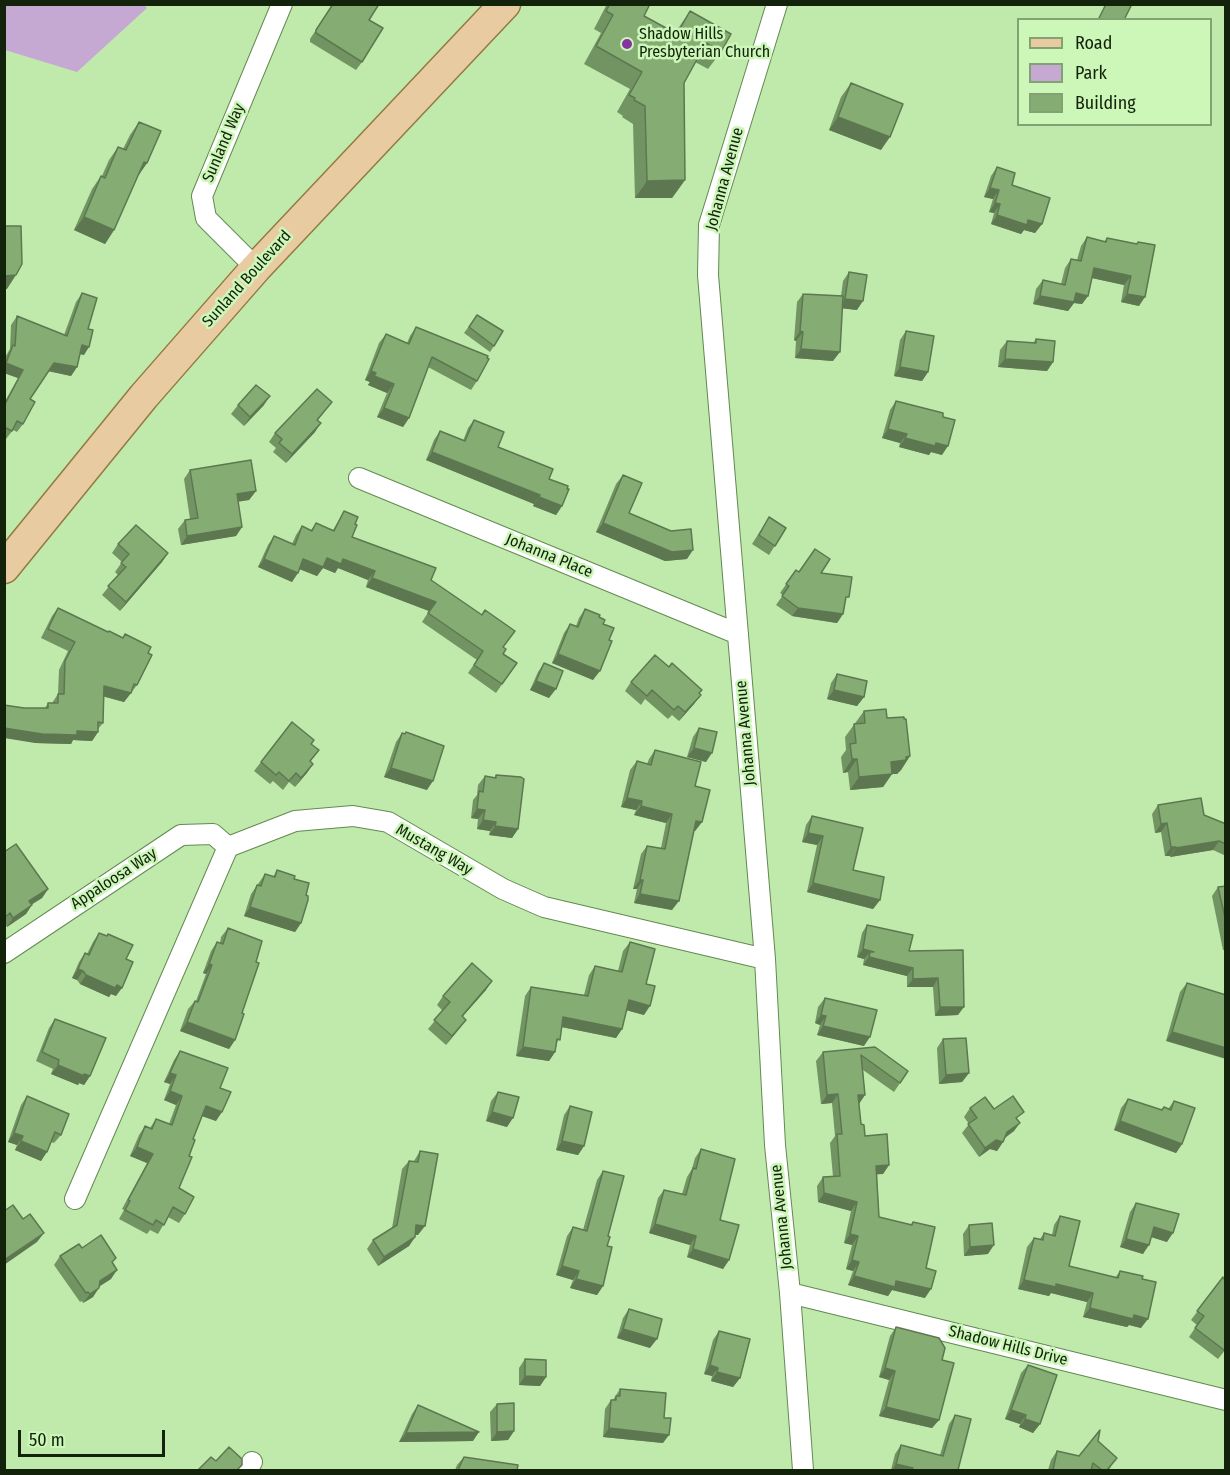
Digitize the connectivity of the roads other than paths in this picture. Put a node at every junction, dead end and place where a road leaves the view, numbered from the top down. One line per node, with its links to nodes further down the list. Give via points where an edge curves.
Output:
1 (282, 4): 4 (street, Sunland Way, via 202,196 206,218)
2 (505, 4): 4 (main road, Sunland Boulevard)
3 (777, 4): 7 (street, Johanna Avenue, via 709,225 708,275)
4 (256, 268): 6 (main road, Sunland Boulevard, via 144,396)
5 (359, 478): 7 (street, Johanna Place)
6 (4, 568)
7 (738, 634): 10 (street, Johanna Avenue)
8 (228, 847): 9 (street, Appaloosa Way, via 213,834 181,835); 10 (street, Mustang Way, via 295,821 353,816 388,822 502,889 544,907); 11 (street)
9 (4, 953)
10 (765, 959): 12 (street, Johanna Avenue, via 775,1145)
11 (75, 1199)
12 (790, 1293): 13 (street, Shadow Hills Drive); 14 (street, Johanna Avenue)
13 (1226, 1400)
14 (803, 1470)

